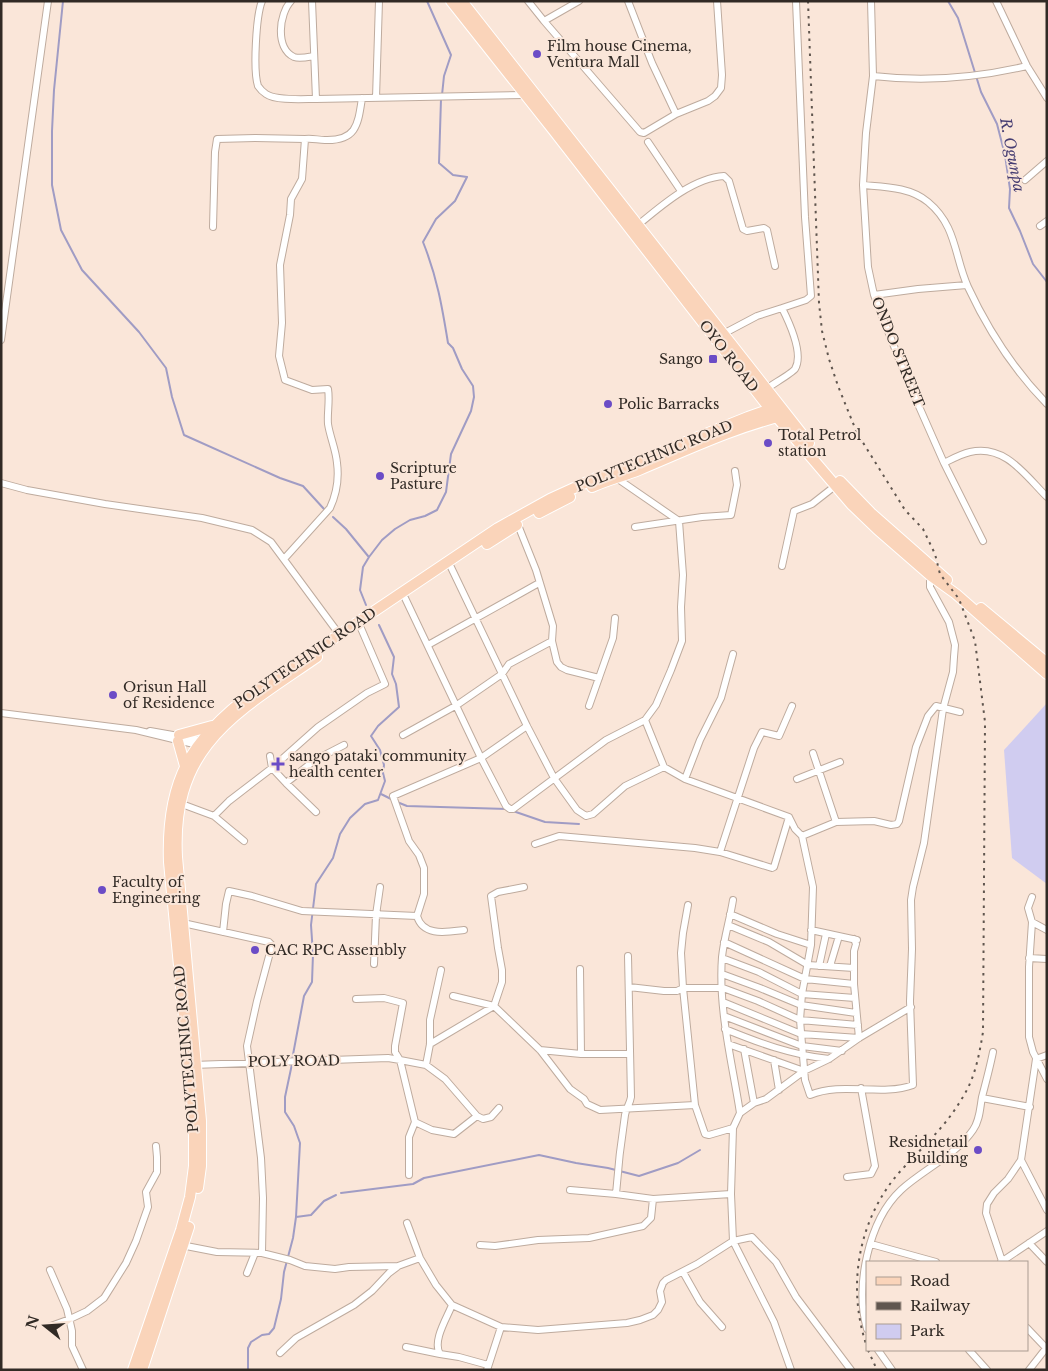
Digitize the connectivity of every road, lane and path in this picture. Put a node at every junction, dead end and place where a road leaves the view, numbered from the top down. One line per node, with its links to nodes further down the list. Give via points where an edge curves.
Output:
1 (48, 1): 41 (street)
2 (262, 1): 23 (street, via 257,27 256,76 259,88 267,96)
3 (291, 1): 16 (street, via 282,22 284,48 298,58)
4 (312, 1): 16 (street)
5 (378, 1): 21 (street)
6 (451, 1): 19 (main road, OYO ROAD)
7 (462, 1): 31 (main road, OYO ROAD)
8 (528, 1): 15 (street)
9 (578, 1): 15 (street)
10 (628, 1): 24 (street)
11 (717, 1): 24 (street, via 721,88 708,101)
12 (796, 1): 39 (street, via 811,296)
13 (871, 1): 18 (street, ONDO STREET)
14 (996, 1): 17 (street)
15 (544, 20): 24 (street, via 640,132 644,133)
16 (314, 56): 23 (street)
17 (1027, 66): 18 (street, via 967,77 907,80); 22 (street)
18 (873, 76): 29 (street, ONDO STREET)
19 (525, 95): 21 (street); 31 (main road, OYO ROAD)
20 (362, 98): 21 (street); 23 (street); 25 (street, via 358,125 352,133 338,139)
21 (376, 98)
22 (1047, 98)
23 (316, 99)
24 (676, 114)
25 (305, 139): 35 (street, via 217,139); 57 (street, via 302,178 291,199 280,265 282,324 278,356 285,380 312,390 328,389 329,433 337,462 337,483 330,508)
26 (648, 142): 30 (street)
27 (1047, 162): 28 (street)
28 (1025, 180)
29 (863, 184): 37 (street, via 918,195 938,212 955,242); 38 (street, ONDO STREET, via 867,259)
30 (681, 191): 33 (street); 36 (street, via 715,177 727,177 744,228 747,231 767,230)
31 (624, 214): 33 (main road, OYO ROAD); 42 (main road, OYO ROAD)
32 (1047, 221): 34 (street)
33 (638, 225): 40 (main road, OYO ROAD)
34 (1040, 226)
35 (214, 227)
36 (775, 266)
37 (967, 285): 38 (street); 43 (street, via 986,323 1011,361)
38 (874, 296): 47 (street, ONDO STREET)
39 (782, 308): 40 (street, via 756,316); 42 (street, via 796,341 796,366)
40 (723, 334): 42 (main road, OYO ROAD)
41 (1, 340)
42 (762, 391): 44 (main road, OYO ROAD); 45 (main road)
43 (1047, 404)
44 (778, 412): 45 (main road, POLYTECHNIC ROAD); 46 (main road, POLYTECHNIC ROAD, via 759,422); 51 (main road, OYO ROAD); 60 (main road, OYO ROAD, via 854,497)
45 (754, 415): 46 (main road, POLYTECHNIC ROAD)
46 (701, 440): 49 (main road, POLYTECHNIC ROAD); 58 (main road, POLYTECHNIC ROAD, via 596,478 550,499 498,528)
47 (944, 463): 52 (street, via 969,452 996,452 1008,458); 56 (street, ONDO STREET)
48 (735, 471): 53 (street, via 738,485 731,515)
49 (618, 479): 53 (street); 54 (main road, POLYTECHNIC ROAD, via 600,483)
50 (1, 484): 57 (street, via 202,518 252,530 266,538)
51 (836, 486): 59 (street, via 812,504 794,511); 60 (main road, OYO ROAD, via 877,529)
52 (1047, 498)
53 (679, 521): 55 (street); 80 (street, via 683,575 682,641 656,705)
54 (518, 525): 58 (main road, POLYTECHNIC ROAD); 61 (street)
55 (635, 527)
56 (983, 541)
57 (284, 559): 66 (street)
58 (450, 564): 62 (main road, POLYTECHNIC ROAD); 64 (street); 65 (main road, POLYTECHNIC ROAD)
59 (782, 566)
60 (934, 574): 70 (main road, OYO ROAD); 72 (main road, OYO ROAD); 77 (street, via 930,587 949,622 955,645 953,672)
61 (539, 583): 64 (street); 67 (street, via 553,626)
62 (405, 598): 65 (main road, POLYTECHNIC ROAD); 68 (street)
63 (615, 618): 73 (street, via 613,638)
64 (476, 619): 68 (street); 71 (street)
65 (354, 629): 66 (main road, POLYTECHNIC ROAD); 93 (street, via 385,684 318,727); 100 (main road, POLYTECHNIC ROAD, via 225,723 192,768)
66 (339, 634): 81 (main road, POLYTECHNIC ROAD, via 254,692)
67 (552, 641): 71 (street, via 509,664); 73 (street, via 561,667)
68 (428, 645): 74 (street)
69 (733, 654): 96 (street, via 721,698)
70 (1047, 663)
71 (502, 674): 74 (street); 82 (street)
72 (1047, 674)
73 (599, 678): 75 (street)
74 (457, 705): 83 (street); 89 (street)
75 (589, 706)
76 (792, 706): 99 (street, via 779,736 762,732)
77 (943, 709): 78 (street); 104 (street, via 936,706 925,722 897,824); 153 (street, via 924,843 913,887)
78 (960, 712)
79 (1, 713): 84 (street)
80 (644, 720): 92 (street); 95 (street, via 606,740)
81 (212, 726): 84 (main road); 85 (main road, POLYTECHNIC ROAD)
82 (527, 726): 89 (street); 95 (street)
83 (402, 735)
84 (179, 738): 85 (street); 91 (main road)
85 (199, 742): 91 (main road, POLYTECHNIC ROAD)
86 (344, 745): 98 (street, via 315,760)
87 (812, 753): 94 (street)
88 (270, 756): 93 (street)
89 (481, 758): 95 (street, via 510,810); 116 (street, via 393,796 409,841 424,868 424,894)
90 (840, 762): 94 (street)
91 (185, 766): 100 (main road, POLYTECHNIC ROAD)
92 (664, 766): 95 (street, via 625,786 593,814 586,816 577,810); 96 (street)
93 (272, 768): 98 (street); 102 (street)
94 (818, 771): 97 (street); 104 (street)
95 (554, 778)
96 (685, 779): 99 (street)
97 (797, 779)
98 (286, 783): 101 (street)
99 (737, 798): 103 (street); 108 (street)
100 (176, 803): 102 (street); 118 (main road, POLYTECHNIC ROAD); 128 (main road, POLYTECHNIC ROAD, via 168,839)
101 (316, 812)
102 (214, 816): 106 (street)
103 (789, 817): 105 (street); 108 (street, via 773,868)
104 (836, 822): 105 (street)
105 (802, 836): 121 (street, via 813,887)
106 (244, 842)
107 (535, 844): 108 (street, via 560,836)
108 (720, 852)
109 (380, 887): 115 (street)
110 (524, 887): 152 (street, via 491,896 502,970 502,982)
111 (1032, 897): 117 (street, via 1028,908)
112 (733, 900): 114 (street)
113 (688, 904): 144 (street, via 681,953)
114 (730, 914): 119 (street); 127 (street)
115 (376, 915): 116 (street); 123 (street, via 302,911 229,891); 133 (street)
116 (417, 916): 120 (street, via 430,931)
117 (1032, 922): 122 (street); 131 (street)
118 (183, 923): 123 (street); 128 (main road, POLYTECHNIC ROAD)
119 (728, 925): 126 (street); 134 (street, via 769,942)
120 (464, 930)
121 (810, 930): 124 (street); 127 (street)
122 (1047, 930)
123 (223, 932): 176 (street, via 272,943 249,1035)
124 (826, 934): 125 (street); 135 (street)
125 (839, 936): 136 (street); 137 (street, via 856,940)
126 (724, 942): 130 (street); 141 (street)
127 (811, 945): 134 (street)
128 (182, 951): 177 (main road, POLYTECHNIC ROAD)
129 (628, 956): 143 (street)
130 (722, 958): 140 (street); 146 (street)
131 (1029, 958): 132 (street); 173 (street, via 1030,1037)
132 (1047, 960)
133 (374, 964)
134 (808, 966): 135 (street); 141 (street)
135 (818, 966): 136 (street)
136 (830, 966): 137 (street)
137 (854, 968): 142 (street)
138 (580, 969): 168 (street)
139 (441, 970): 161 (street, via 430,1020)
140 (722, 974): 145 (street); 151 (street)
141 (805, 979): 142 (street); 146 (street)
142 (854, 984): 148 (street)
143 (630, 987): 144 (street, via 664,991); 169 (street)
144 (683, 988): 145 (street); 185 (street)
145 (723, 988): 150 (street); 156 (street)
146 (802, 994): 148 (street); 151 (street)
147 (454, 996): 152 (street)
148 (855, 998): 154 (street)
149 (356, 999): 174 (street, via 384,998 403,1003 395,1046)
150 (723, 1002): 155 (street); 159 (street)
151 (801, 1005): 154 (street); 156 (street)
152 (494, 1006): 161 (street); 165 (street)
153 (911, 1007): 160 (street); 181 (street, via 913,1085 898,1090)
154 (856, 1013): 157 (street)
155 (724, 1016): 158 (street); 163 (street)
156 (800, 1020): 157 (street); 159 (street)
157 (858, 1025): 160 (street)
158 (726, 1029): 162 (street); 171 (street)
159 (801, 1034): 160 (street); 163 (street)
160 (859, 1038): 166 (street)
161 (430, 1044): 178 (street)
162 (728, 1044): 164 (street); 189 (street)
163 (802, 1046): 166 (street); 171 (street)
164 (744, 1049): 175 (street); 184 (street)
165 (540, 1050): 168 (street); 188 (street, via 570,1089 591,1107)
166 (842, 1052): 172 (street)
167 (993, 1052): 183 (street)
168 (581, 1054): 169 (street)
169 (629, 1054): 188 (street, via 631,1097)
170 (1047, 1055): 173 (street)
171 (803, 1056): 172 (street); 179 (street)
172 (829, 1059): 179 (street)
173 (1036, 1059): 180 (street); 186 (street)
174 (400, 1060): 176 (street, POLY ROAD); 178 (street, POLY ROAD); 191 (street)
175 (774, 1060): 179 (street); 182 (street)
176 (248, 1062): 177 (street, POLY ROAD); 209 (street, via 261,1158 263,1198)
177 (192, 1065): 206 (main road, POLYTECHNIC ROAD, via 202,1121 201,1166 194,1210)
178 (426, 1065): 190 (street, via 445,1080)
179 (804, 1071): 181 (street, via 810,1095 826,1090); 182 (street)
180 (1047, 1079)
181 (861, 1088): 196 (street, via 875,1166 871,1174)
182 (779, 1090): 184 (street)
183 (982, 1098): 186 (street); 207 (street, via 973,1130 960,1144 899,1191 884,1211)
184 (754, 1103): 189 (street)
185 (695, 1105): 188 (street); 192 (street, via 705,1134 709,1136)
186 (1030, 1107): 194 (street)
187 (499, 1108): 190 (street, via 487,1119)
188 (626, 1109): 198 (street)
189 (740, 1113): 192 (street)
190 (477, 1116): 191 (street, via 454,1134 432,1130)
191 (415, 1122): 195 (street, via 409,1137)
192 (733, 1128): 199 (street)
193 (156, 1146): 221 (street, via 157,1172 146,1192 148,1207 126,1263 104,1298)
194 (1021, 1160): 201 (street); 213 (street, via 987,1204 986,1213)
195 (409, 1175)
196 (847, 1177)
197 (570, 1190): 198 (street)
198 (616, 1194): 200 (street)
199 (732, 1194): 200 (street); 204 (street)
200 (653, 1199): 208 (street, via 651,1218 643,1226 588,1238)
201 (1047, 1210)
202 (407, 1223): 210 (street)
203 (1047, 1231): 205 (street)
204 (733, 1241): 218 (street); 237 (street, via 774,1322); 238 (street, via 752,1238 776,1262 796,1297)
205 (1029, 1243): 213 (street); 214 (street)
206 (180, 1244): 209 (street, via 217,1252); 235 (main road, POLYTECHNIC ROAD); 236 (main road, POLYTECHNIC ROAD)
207 (871, 1244): 211 (street); 212 (street)
208 (480, 1245)
209 (258, 1253): 216 (street, via 305,1266 335,1269); 219 (street)
210 (420, 1258): 216 (street); 220 (street)
211 (867, 1261)
212 (932, 1261)
213 (1001, 1261)
214 (1047, 1262)
215 (866, 1264): 222 (street, via 862,1296)
216 (398, 1266): 231 (street, via 354,1305 296,1338)
217 (50, 1270): 221 (street)
218 (683, 1272): 224 (street, via 663,1283 658,1310 640,1320 538,1330); 225 (street, via 700,1302)
219 (247, 1274)
220 (452, 1305): 224 (street); 232 (street, via 438,1340)
221 (70, 1319): 223 (street); 234 (street, via 72,1346)
222 (866, 1325)
223 (48, 1326)
224 (501, 1326): 233 (street)
225 (722, 1327)
226 (1028, 1329): 228 (street)
227 (406, 1347): 232 (street)
228 (1046, 1347): 241 (street)
229 (879, 1351): 239 (street)
230 (970, 1351): 240 (street)
231 (280, 1353)
232 (440, 1354): 233 (street)
233 (488, 1368)
234 (84, 1370)
235 (133, 1370)
236 (142, 1370)
237 (791, 1370)
238 (851, 1370)
239 (892, 1370)
240 (987, 1370)
241 (1029, 1370)

